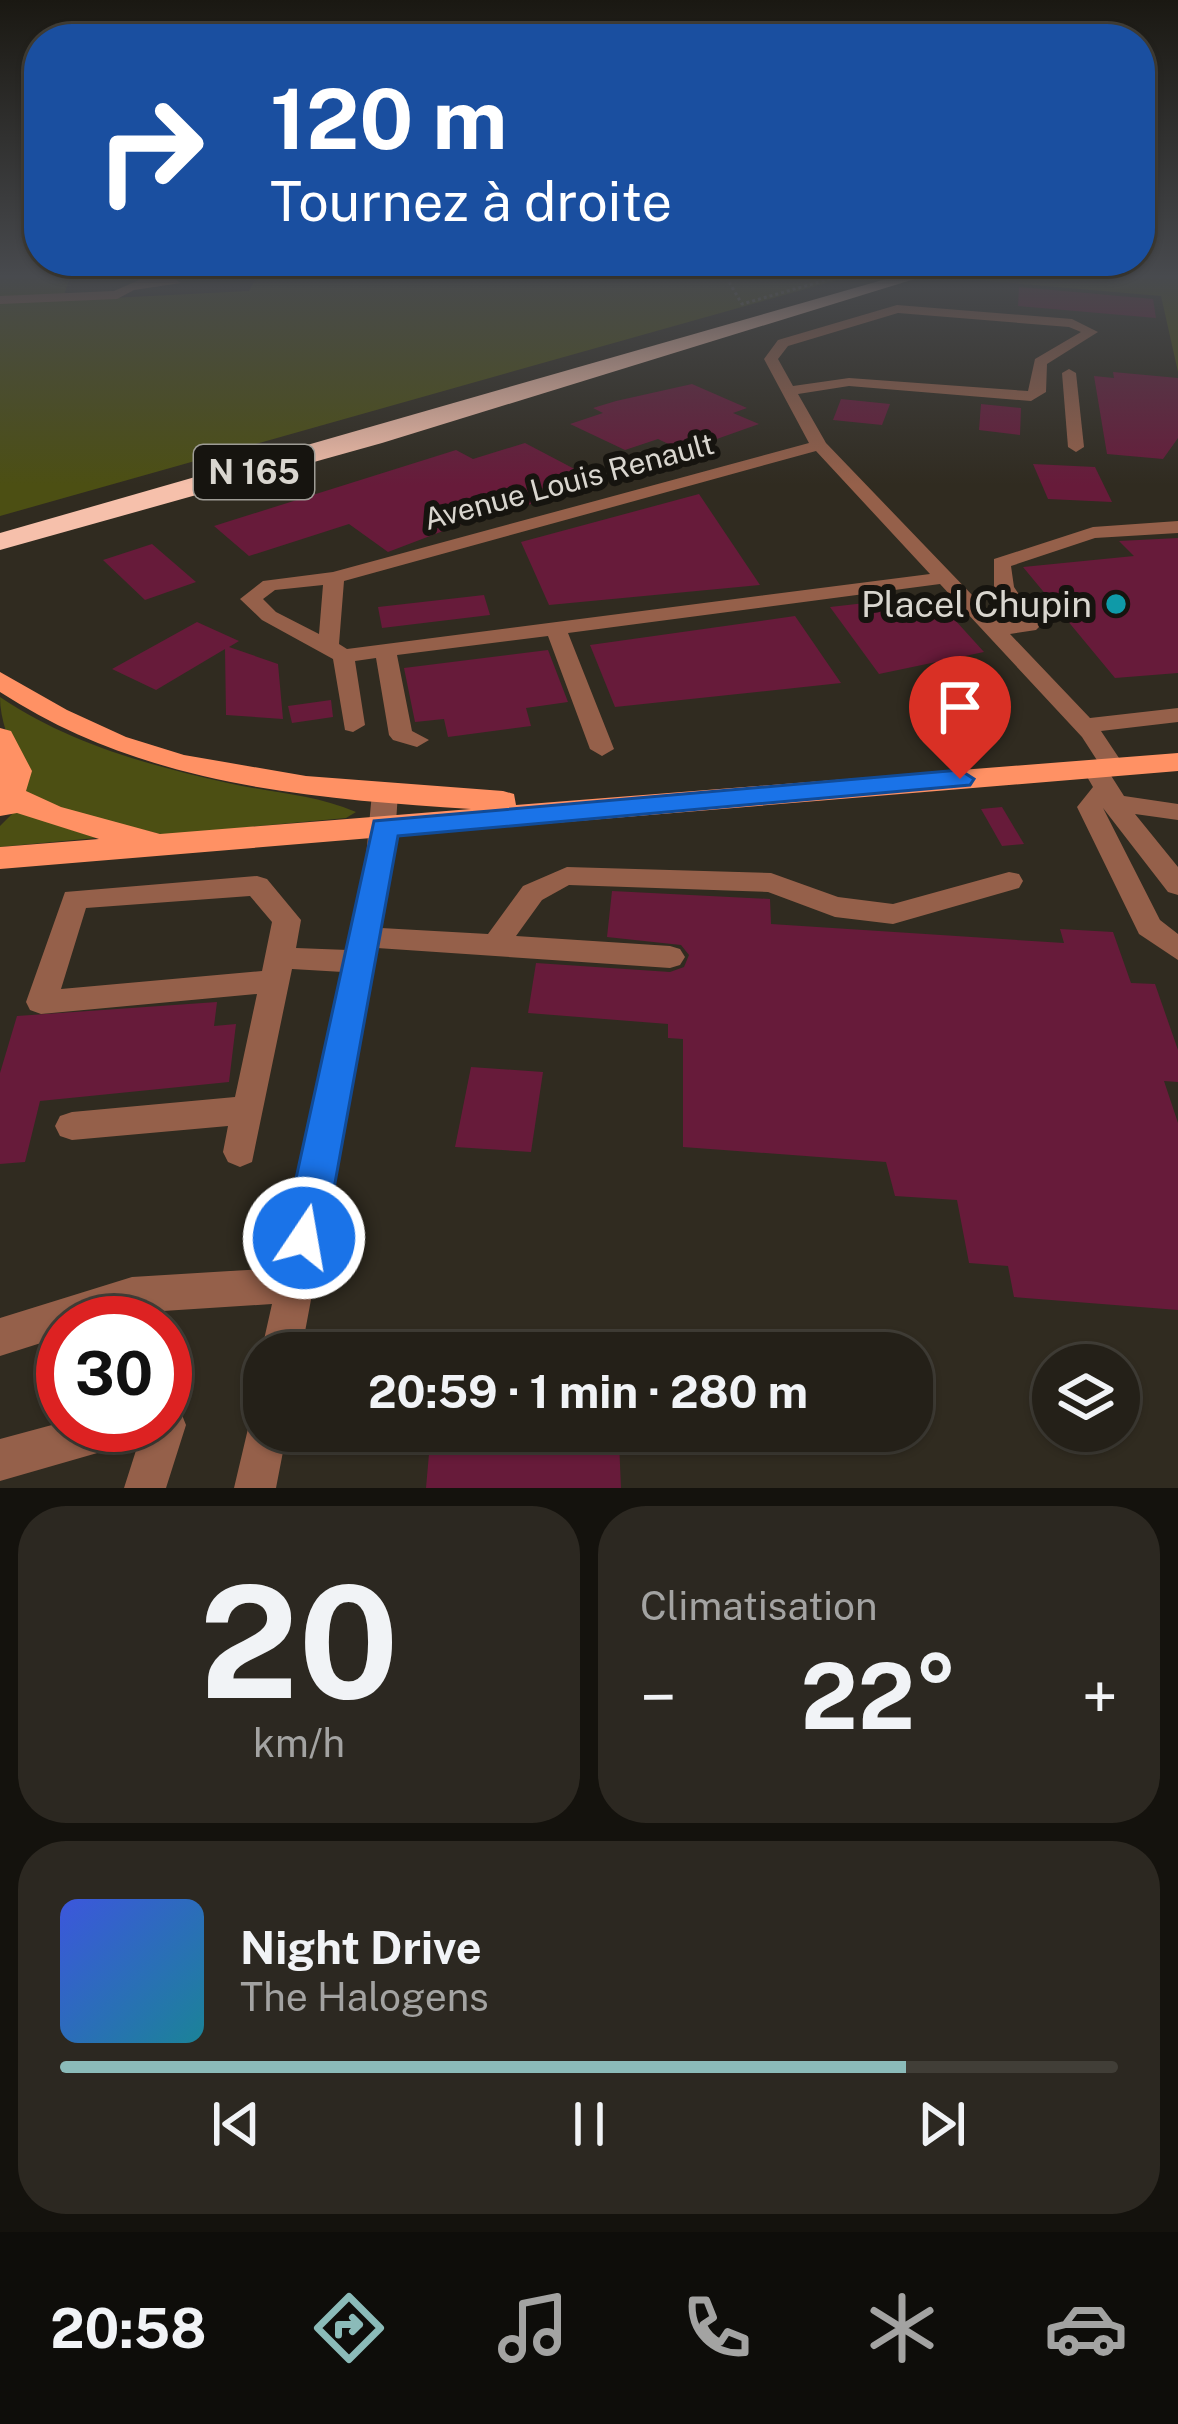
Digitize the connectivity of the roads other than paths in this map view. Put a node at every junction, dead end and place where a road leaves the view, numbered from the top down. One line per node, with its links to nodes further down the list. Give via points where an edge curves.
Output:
1 (637, 346): 12 (highway, N 165)
2 (673, 346): 13 (highway, N 165)
3 (787, 346): 6 (street, via 771,358)
4 (1071, 346): 7 (street, via 1040,362)
5 (1070, 373): 8 (street)
6 (788, 391): 7 (street, via 849,382); 9 (street)
7 (1031, 396): 8 (street)
8 (1072, 402): 10 (street)
9 (819, 445): 14 (street, Avenue Louis Renault); 15 (street)
10 (1076, 447)
11 (1178, 527): 17 (street, via 1093,533 1001,563 1004,587 1029,626)
12 (0, 528)
13 (0, 542)
14 (334, 578): 19 (street); 19 (street, Avenue Louis Renault, via 270,585 250,599)
15 (942, 578): 16 (street); 17 (street)
16 (556, 629): 18 (street); 26 (street)
17 (992, 630): 23 (street)
18 (385, 650): 19 (street); 25 (street, via 401,735)
19 (336, 651): 22 (street)
20 (0, 680): 29 (main road, via 40,710 115,746 196,771)
21 (1178, 715): 23 (street)
22 (353, 725)
23 (1084, 725): 28 (street)
24 (0, 737): 30 (main road, via 16,771)
25 (417, 740)
26 (602, 749)
27 (1178, 762): 28 (main road)
28 (1108, 782): 31 (main road); 32 (street); 37 (street, via 1136,836); 40 (street, via 1090,807 1149,927)
29 (385, 793): 31 (main road, via 520,802); 33 (street)
30 (4, 798): 34 (main road)
31 (695, 799): 33 (main road)
32 (1174, 814)
33 (384, 828): 34 (main road); 39 (street)
34 (178, 845): 35 (main road)
35 (0, 857)
36 (1010, 881): 38 (street, via 893,914 835,907 771,883 568,875 523,898)
37 (1178, 884)
38 (497, 944): 39 (street); 41 (street)
39 (363, 949): 42 (street); 46 (street)
40 (1178, 949)
41 (670, 957)
42 (277, 969): 42 (street, via 287,920 257,886 75,899 40,1002); 43 (street)
43 (248, 1110): 44 (street); 45 (street)
44 (72, 1126)
45 (240, 1152)
46 (295, 1285): 47 (street); 48 (street, via 132,1295)
47 (285, 1332)
48 (0, 1337)
49 (36, 1450): 52 (street)
50 (156, 1452): 53 (street)
51 (262, 1452): 54 (street)
52 (0, 1460)
53 (145, 1488)
54 (255, 1488)

